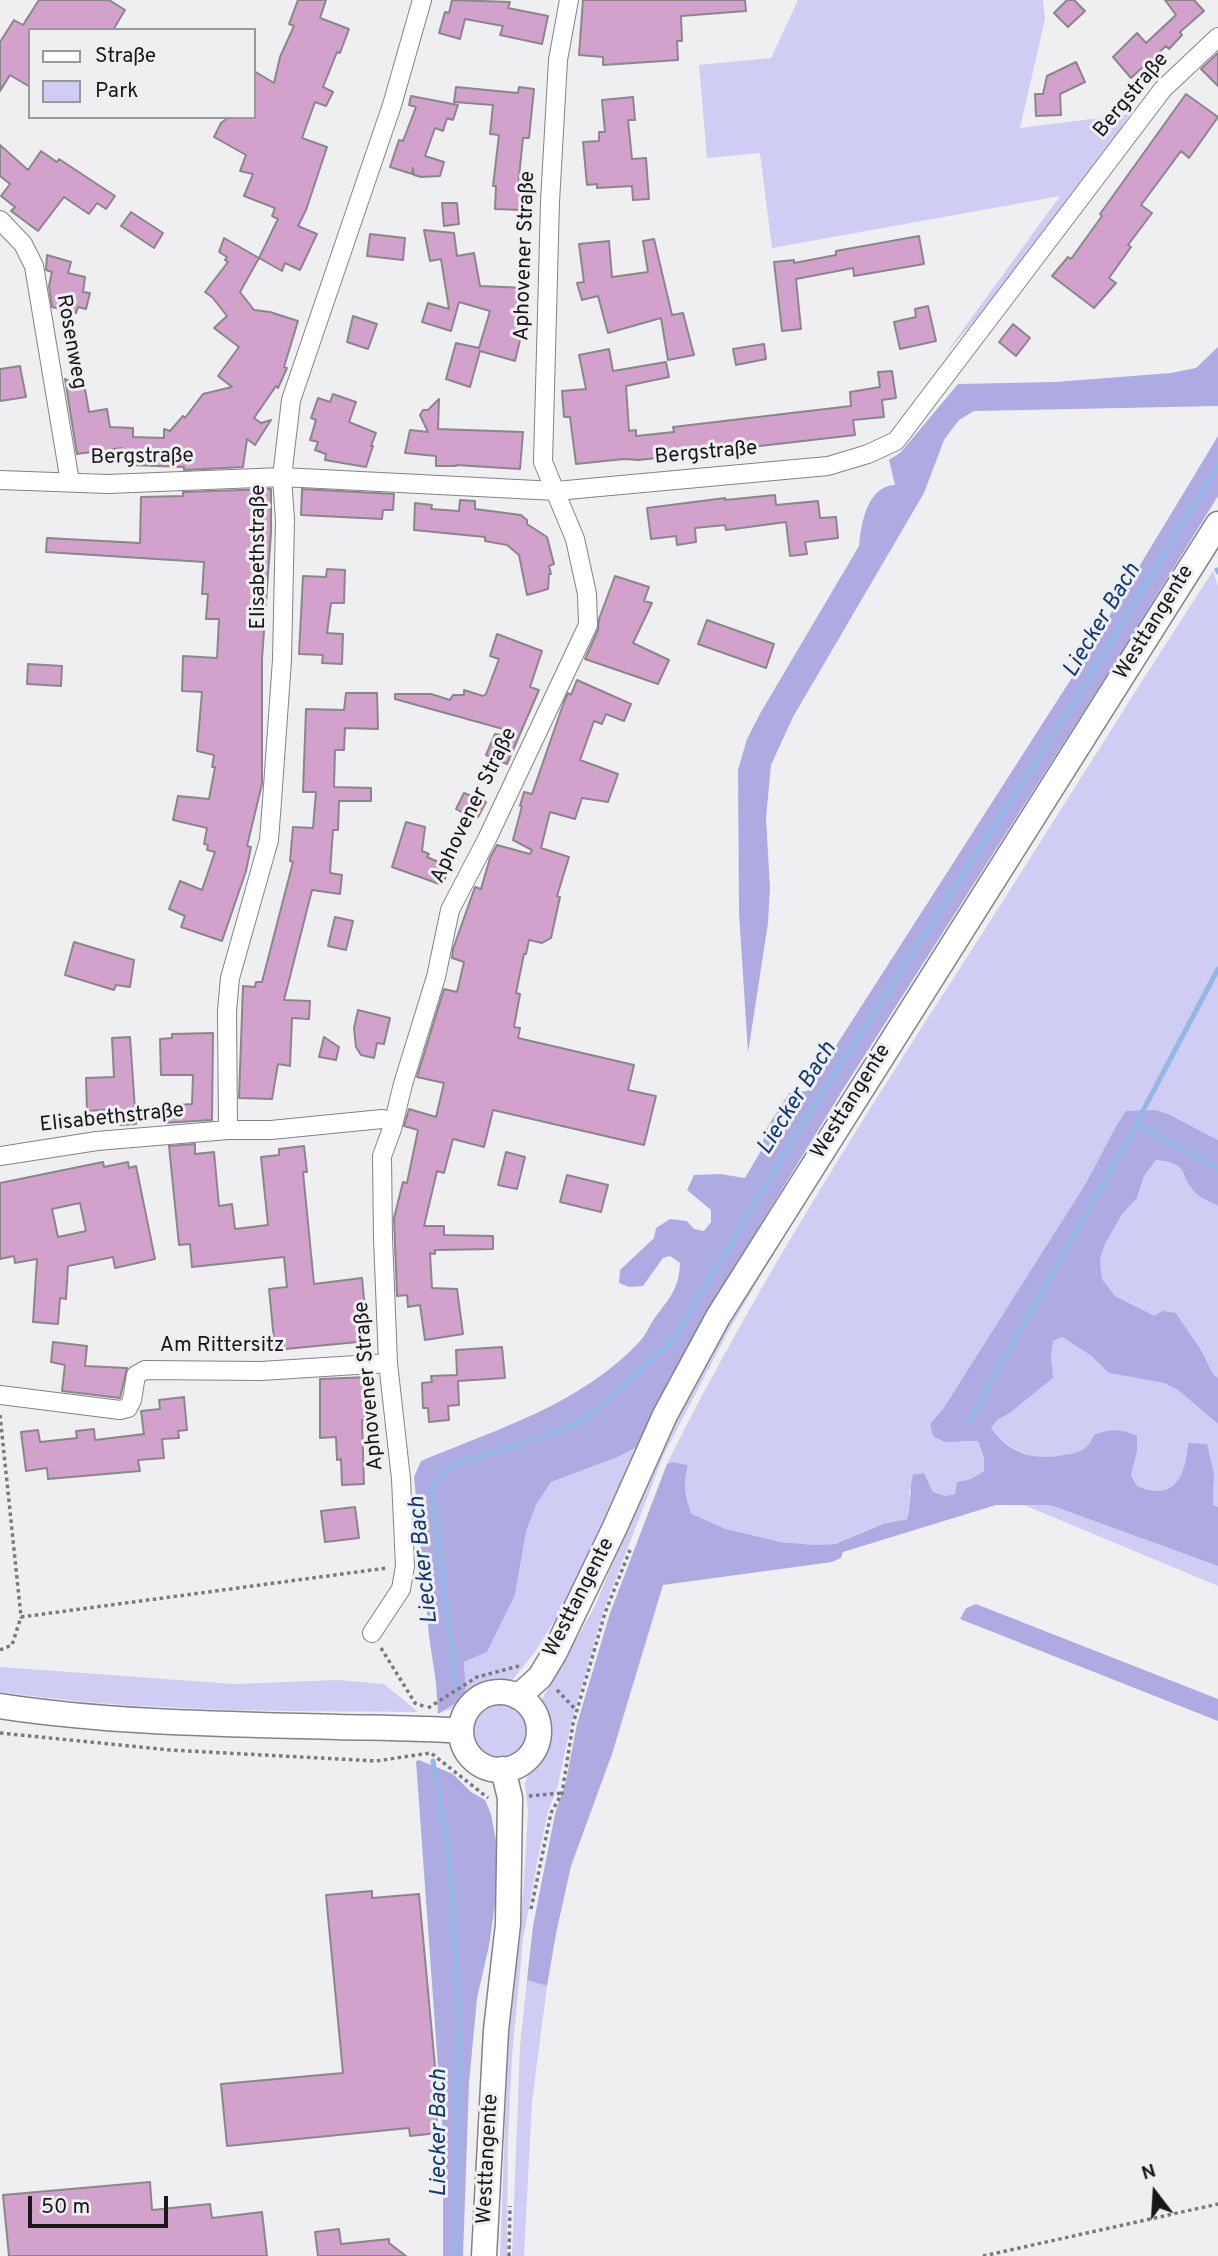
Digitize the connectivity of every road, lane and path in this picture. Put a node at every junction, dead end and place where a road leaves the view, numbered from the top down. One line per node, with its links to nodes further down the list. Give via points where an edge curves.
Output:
1 (422, 0): 5 (street, Elisabethstraße, via 392,105 291,400)
2 (569, 0): 8 (street, Aphovener Straße, via 558,60 545,381 543,462)
3 (1218, 37): 8 (street, Bergstraße, via 1163,89 896,441 828,466)
4 (0, 220): 7 (street, Rosenweg, via 23,244 34,266)
5 (282, 477): 7 (street, Bergstraße); 8 (street, Bergstraße); 11 (street, Elisabethstraße, via 282,660 269,840 231,967)
6 (0, 480): 7 (street, Bergstraße)
7 (70, 482)
8 (556, 491): 10 (street, Aphovener Straße, via 575,539 587,594 588,625 450,910 436,977)
9 (1218, 524): 21 (main road, Westtangente, via 718,1317 665,1415)
10 (394, 1122): 11 (street, Elisabethstraße, via 382,1119); 13 (street, Aphovener Straße, via 382,1156)
11 (228, 1130): 12 (street, Elisabethstraße, via 97,1141)
12 (0, 1156)
13 (388, 1363): 14 (street, Am Rittersitz, via 261,1371 145,1370 136,1375 128,1408 120,1410); 17 (street, Aphovener Straße)
14 (0, 1395)
15 (0, 1415): 18 (path)
16 (634, 1539): 24 (path, via 605,1613)
17 (405, 1566): 18 (path); 19 (street, Aphovener Straße, via 401,1588)
18 (21, 1617): 20 (path, via 12,1645)
19 (372, 1633): 25 (path)
20 (0, 1650)
21 (540, 1677): 22 (main road, Westtangente); 24 (path); 25 (path, via 521,1665 477,1677)
22 (519, 1697): 26 (main road, via 496,1692 485,1695 467,1709); 28 (main road, via 534,1712 536,1744 523,1761)
23 (0, 1706): 25 (main road, via 105,1717)
24 (577, 1711): 29 (path)
25 (430, 1730): 26 (main road); 27 (path, via 376,1761 170,1750); 30 (path, via 492,1802)
26 (461, 1731): 28 (main road, via 469,1755 490,1769)
27 (0, 1733)
28 (503, 1769): 30 (main road, Westtangente)
29 (562, 1793): 30 (path); 31 (path, via 551,1813)
30 (510, 1798): 34 (main road, Westtangente, via 508,1924 496,2030)
31 (530, 1916)
32 (510, 2201): 35 (path)
33 (1218, 2204): 36 (path)
34 (484, 2256)
35 (509, 2256)
36 (983, 2256)

